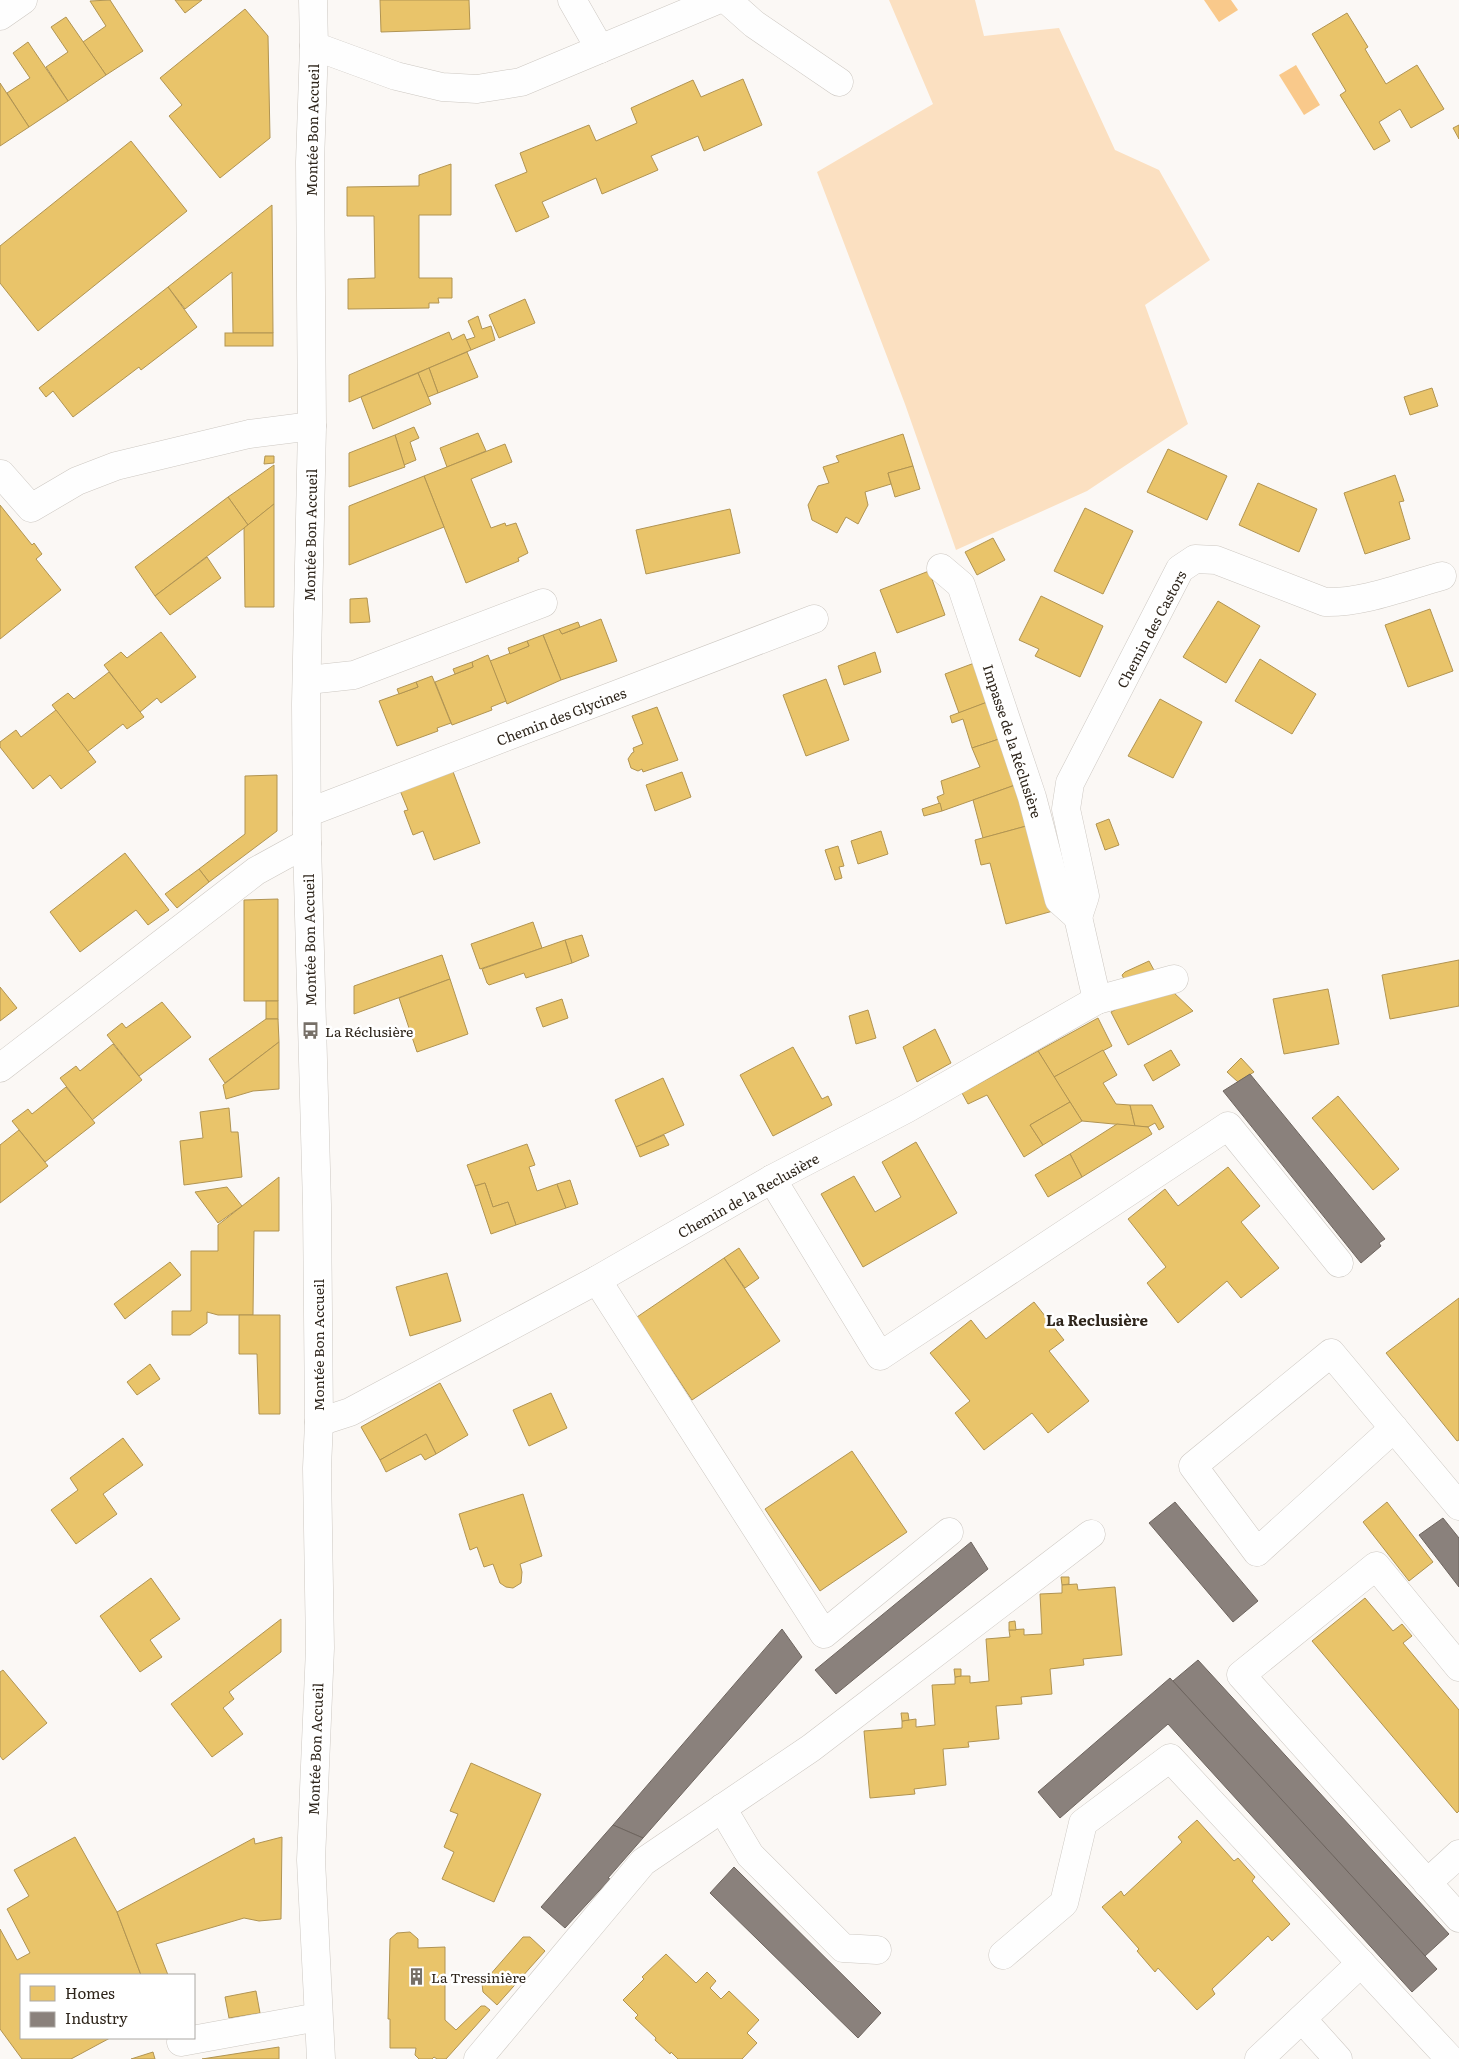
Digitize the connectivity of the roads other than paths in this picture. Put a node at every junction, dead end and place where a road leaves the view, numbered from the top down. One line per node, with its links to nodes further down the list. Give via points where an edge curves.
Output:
1 (23, 0): 6 (street)
2 (313, 0): 7 (street, Montée Bon Accueil)
3 (572, 0): 8 (street)
4 (717, 0): 8 (street)
5 (728, 0): 9 (street, via 754,24)
6 (0, 16)
7 (314, 46): 8 (street, via 396,76 442,87 478,89 522,82); 10 (street, Montée Bon Accueil, via 310,162)
8 (600, 49)
9 (839, 82)
10 (312, 426): 11 (street, via 248,434 116,466 78,482 32,508); 16 (street, Montée Bon Accueil)
11 (0, 475)
12 (941, 568): 19 (street, Impasse de la Réclusière, via 961,585 1032,797 1060,900)
13 (1442, 576): 19 (street, Chemin des Castors, via 1365,598 1325,602 1216,560 1195,560 1180,569 1070,783 1066,809 1085,896)
14 (543, 603): 16 (street, via 354,675)
15 (814, 620): 17 (street, Chemin des Glycines)
16 (308, 680): 17 (street, Montée Bon Accueil)
17 (307, 813): 18 (street, Montée Bon Accueil)
18 (307, 843): 22 (street, via 256,871); 26 (street, Montée Bon Accueil)
19 (1078, 917): 21 (street)
20 (1174, 979): 21 (street, Chemin de la Reclusière)
21 (1097, 1000): 23 (street, Chemin de la Reclusière, via 906,1109)
22 (0, 1068)
23 (772, 1180): 24 (street, via 880,1356 1228,1126); 25 (street, Chemin de la Reclusière)
24 (1339, 1263)
25 (597, 1280): 26 (street, Chemin de la Reclusière, via 350,1412); 29 (street, via 824,1634)
26 (319, 1422): 39 (street, Montée Bon Accueil, via 320,1648 312,1860)
27 (1394, 1428): 27 (street, via 1331,1353 1193,1466 1257,1552); 28 (street)
28 (1459, 1506)
29 (950, 1532)
30 (1091, 1534): 32 (street, via 811,1748)
31 (1459, 1667): 34 (street, via 1376,1566 1241,1674)
32 (722, 1808): 36 (street, via 750,1855 842,1948); 43 (street, via 643,1862)
33 (1459, 1854): 34 (street)
34 (1427, 1882): 35 (street)
35 (1459, 1918)
36 (877, 1950)
37 (1003, 1955): 38 (street, via 1064,1903 1083,1822 1170,1758)
38 (1361, 1963): 40 (street); 46 (street)
39 (318, 2018): 41 (street); 42 (street, Montée Bon Accueil)
40 (1302, 2019): 44 (street); 45 (street)
41 (181, 2042)
42 (320, 2059)
43 (478, 2059)
44 (1259, 2059)
45 (1338, 2059)
46 (1450, 2059)

